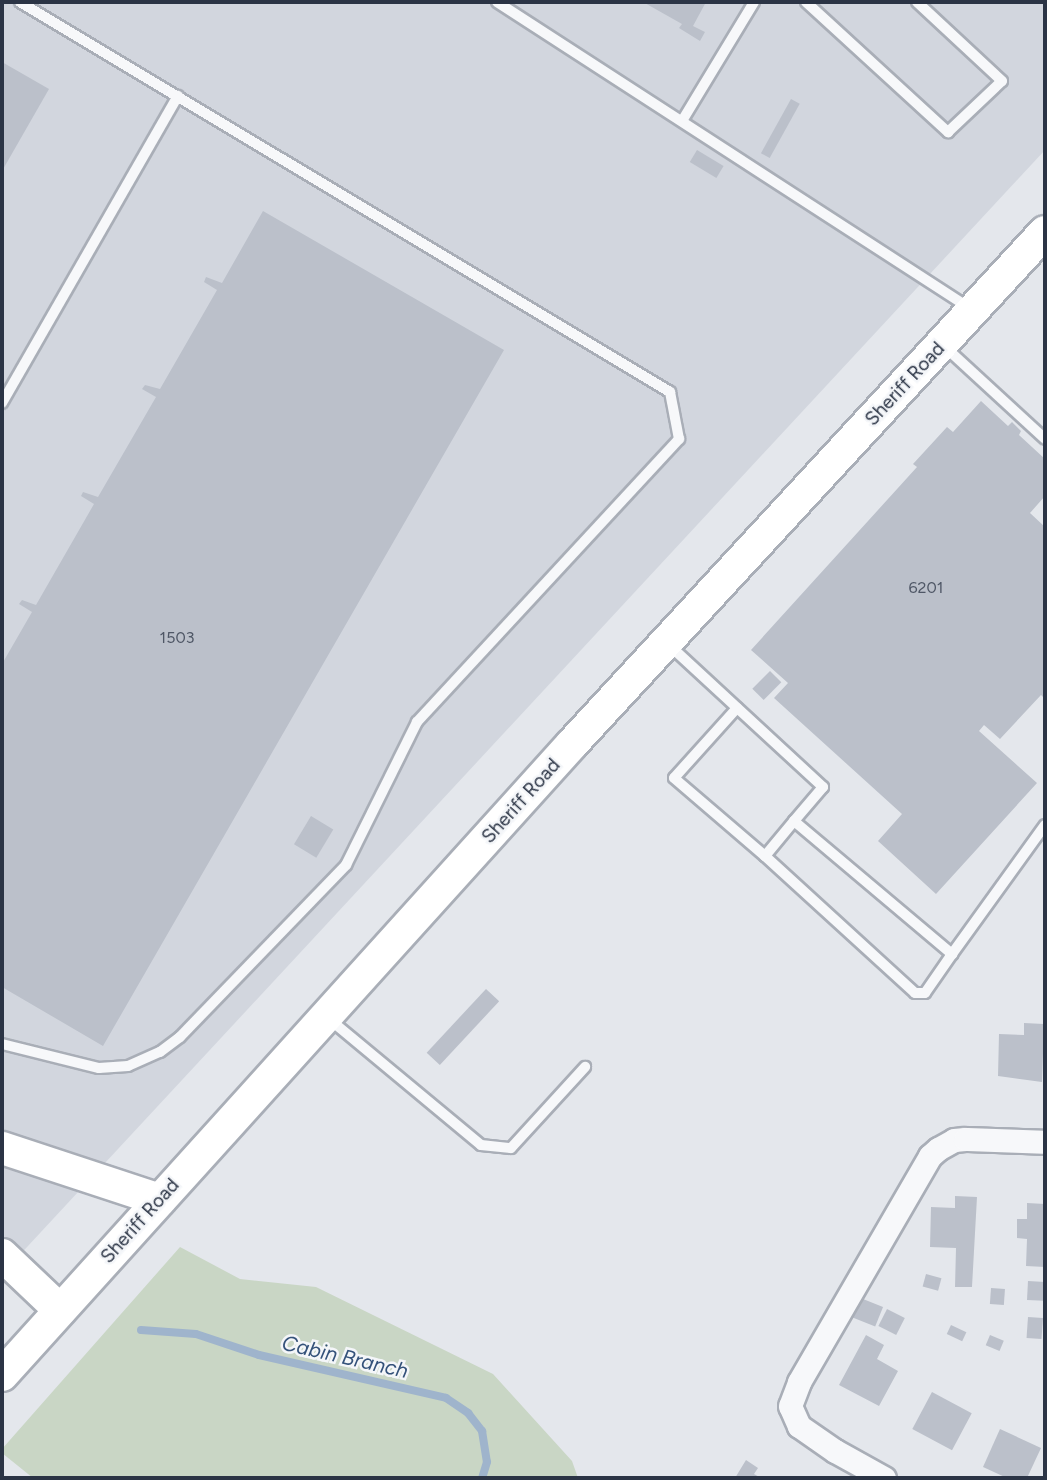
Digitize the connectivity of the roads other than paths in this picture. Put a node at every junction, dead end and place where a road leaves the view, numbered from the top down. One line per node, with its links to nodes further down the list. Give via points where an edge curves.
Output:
1 (20, 2): 6 (lane)
2 (497, 2): 7 (lane)
3 (754, 2): 7 (lane)
4 (806, 2): 5 (lane, via 948,132 1002,80)
5 (917, 2)
6 (178, 96): 11 (lane); 20 (lane, via 670,392 679,439 417,722 346,865 180,1037 128,1066 99,1068)
7 (682, 121): 9 (lane)
8 (1045, 232): 9 (main road, Sheriff Road)
9 (973, 310): 10 (main road, Sheriff Road)
10 (942, 344): 12 (lane); 13 (main road, Sheriff Road)
11 (2, 403)
12 (1045, 439)
13 (666, 642): 14 (lane); 19 (main road, Sheriff Road)
14 (737, 708): 15 (lane, via 824,787); 17 (lane, via 674,778)
15 (794, 821): 17 (lane); 18 (lane)
16 (1045, 825): 18 (lane)
17 (765, 856): 18 (lane, via 915,993 925,993)
18 (952, 954)
19 (326, 1016): 21 (lane, via 481,1145 511,1147); 24 (main road, Sheriff Road)
20 (2, 1044)
21 (585, 1067)
22 (1045, 1142): 28 (street, via 965,1139 943,1144 930,1156 799,1382 791,1399 791,1412 799,1426)
23 (2, 1147): 24 (main road)
24 (160, 1200): 26 (main road, Sheriff Road)
25 (2, 1255): 26 (main road)
26 (60, 1310): 27 (main road, Sheriff Road)
27 (2, 1375)
28 (884, 1478)

